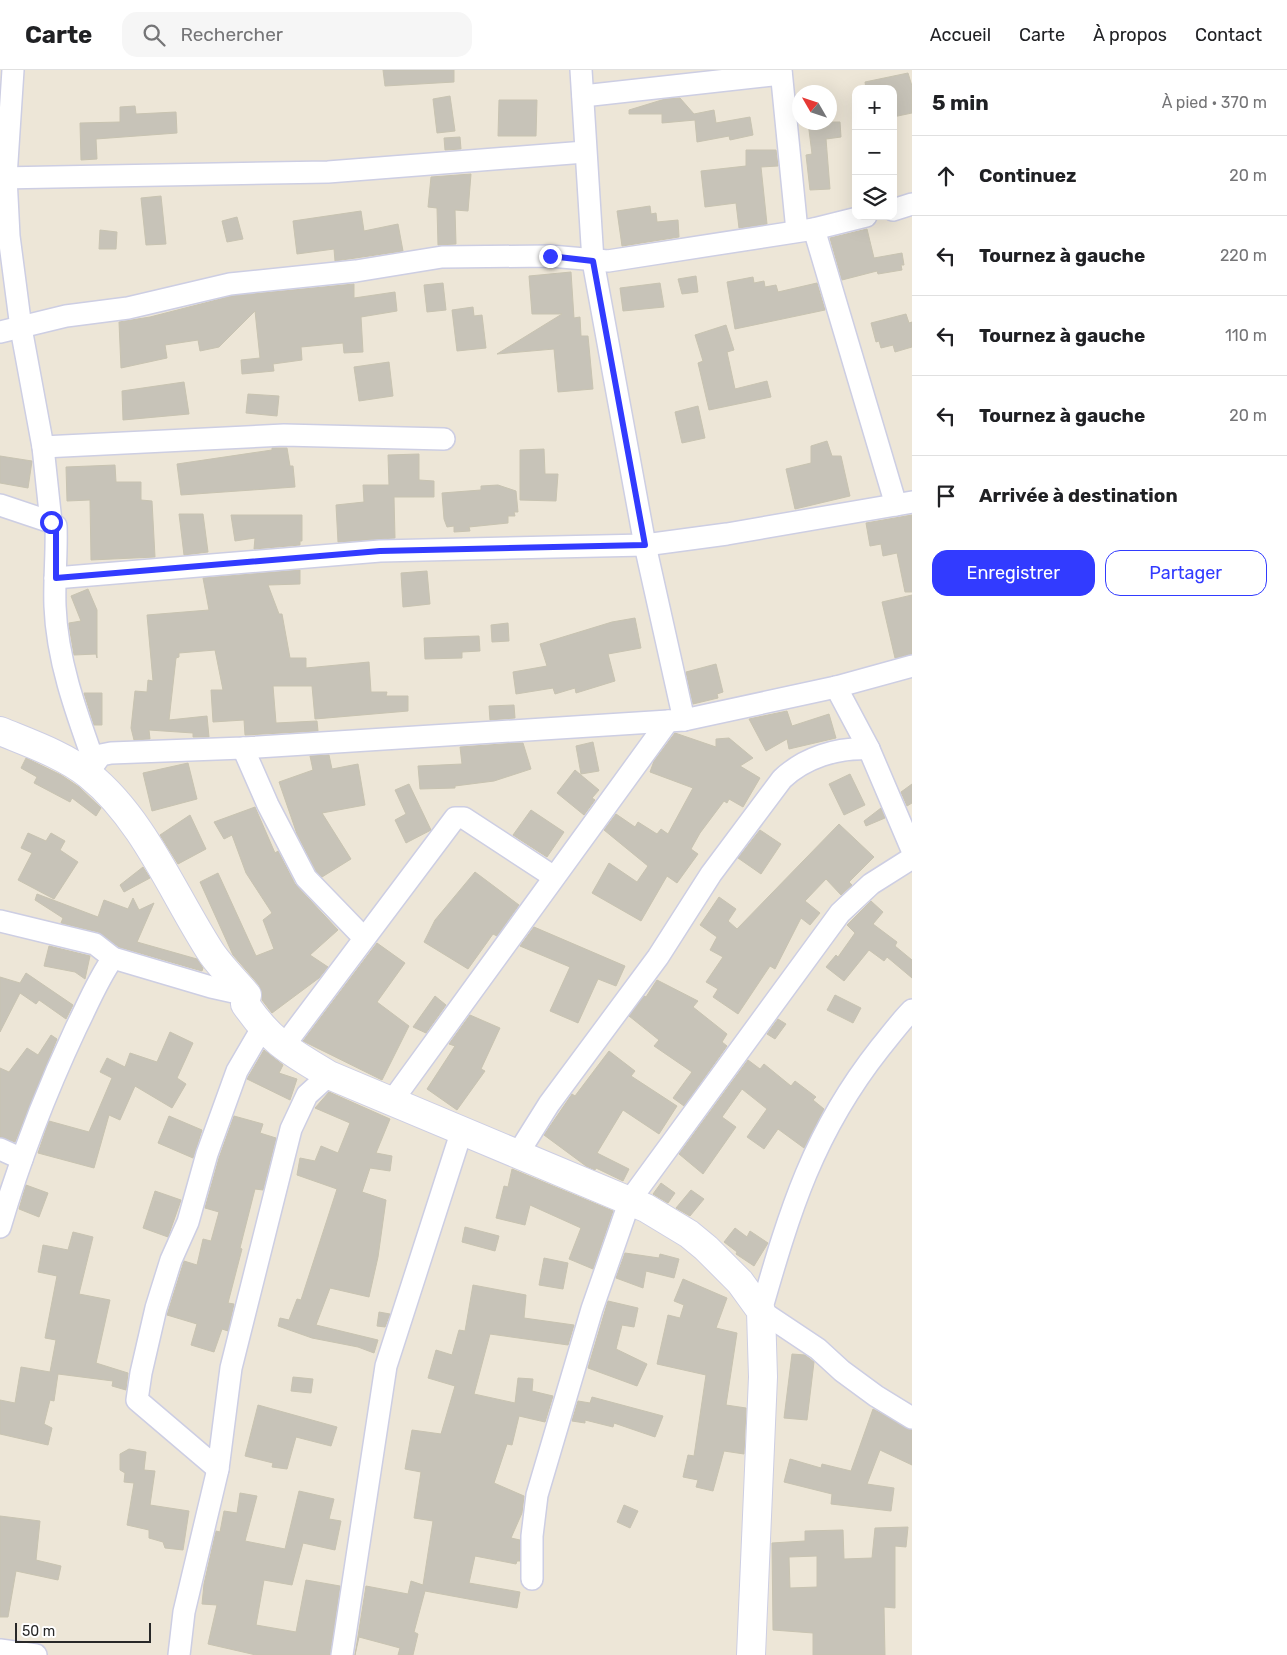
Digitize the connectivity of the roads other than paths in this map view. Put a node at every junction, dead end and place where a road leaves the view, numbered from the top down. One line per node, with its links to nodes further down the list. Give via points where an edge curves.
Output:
1 (13, 70): 6 (street)
2 (581, 70): 4 (street)
3 (781, 72): 4 (street); 10 (street)
4 (583, 96): 5 (street)
5 (585, 152): 6 (street, via 328,172); 11 (street)
6 (3, 177): 12 (street)
7 (912, 204): 8 (street)
8 (897, 209)
9 (852, 219): 10 (street)
10 (806, 230): 11 (street); 16 (street)
11 (593, 261): 12 (street, via 550,256 442,257 356,271 230,284); 19 (street)
12 (21, 328): 13 (street); 15 (street)
13 (0, 332)
14 (444, 439): 15 (street, via 284,436)
15 (43, 448): 18 (street)
16 (904, 504): 19 (street)
17 (0, 505): 18 (street)
18 (51, 522): 20 (street, via 56,526)
19 (645, 545): 20 (street, via 380,551); 23 (street)
20 (56, 578): 27 (street, via 55,607 67,681)
21 (912, 666): 22 (street)
22 (836, 687): 23 (street); 26 (street)
23 (676, 721): 25 (street); 30 (street)
24 (0, 731): 27 (street)
25 (243, 748): 27 (street, via 112,753 101,755); 32 (street, via 306,878)
26 (869, 749): 28 (street); 41 (street, via 844,751 810,760 795,767 782,779 711,874 658,957 550,1104)
27 (90, 768): 34 (street, via 138,832 213,955)
28 (912, 850)
29 (912, 858): 43 (street, via 871,884 840,914)
30 (554, 877): 32 (street, via 458,817); 38 (street)
31 (0, 921): 33 (street, via 95,944)
32 (364, 938): 36 (street)
33 (113, 958): 34 (street); 42 (street, via 69,1042)
34 (247, 995): 36 (street, via 245,1004)
35 (912, 1010): 45 (street, via 867,1064 817,1145 786,1221)
36 (276, 1041): 37 (street); 47 (street, via 258,1035 228,1093 188,1222 171,1260 156,1308 137,1400)
37 (328, 1075): 38 (street); 47 (street, via 307,1095 291,1129 231,1368)
38 (392, 1101): 39 (street)
39 (462, 1130): 41 (street); 52 (street, via 386,1366)
40 (0, 1149): 42 (street)
41 (517, 1155): 43 (street)
42 (22, 1159): 44 (street)
43 (630, 1200): 45 (street, via 669,1221 706,1248 740,1282); 48 (street, via 592,1309 537,1495 532,1536)
44 (0, 1227)
45 (761, 1311): 46 (street, via 818,1349 876,1396); 53 (street, via 763,1377)
46 (912, 1418)
47 (218, 1469): 51 (street, via 184,1612)
48 (532, 1578)
49 (0, 1650): 50 (street)
50 (36, 1655)
51 (179, 1655)
52 (342, 1655)
53 (751, 1655)

